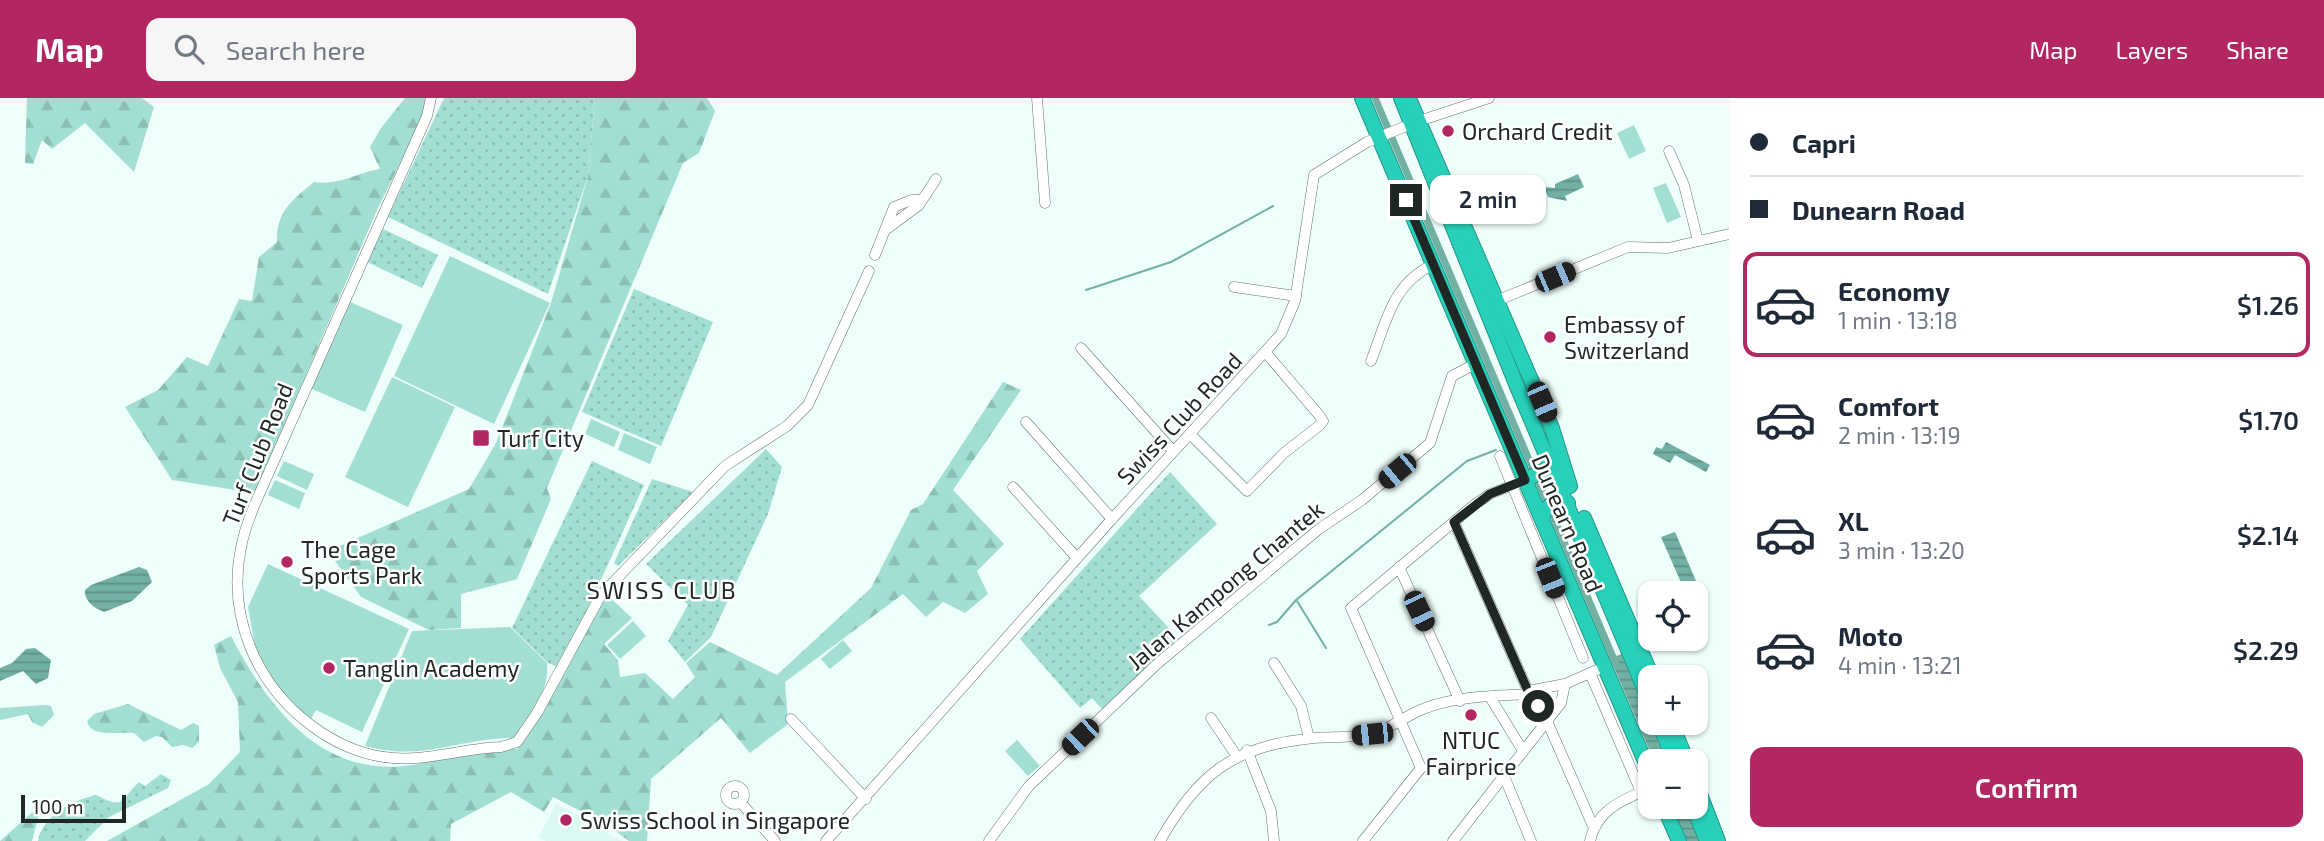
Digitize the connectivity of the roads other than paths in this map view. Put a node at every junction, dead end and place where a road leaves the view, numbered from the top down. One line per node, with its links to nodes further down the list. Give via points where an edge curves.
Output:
1 (431, 98): 20 (street, Turf Club Road, via 248,523 239,564 242,626 271,688 316,729 350,747 382,757 434,755 517,742 552,689 588,615 611,584 725,466 787,426 808,405)
2 (1037, 98): 12 (street)
3 (1362, 98): 8 (highway, Dunearn Road)
4 (1401, 98): 7 (highway)
5 (1409, 98): 7 (highway)
6 (1489, 98): 7 (street)
7 (1410, 124): 8 (street); 23 (highway); 29 (highway)
8 (1382, 136): 19 (highway, Dunearn Road); 22 (street, Swiss Club Road, via 1314,175)
9 (1669, 151): 17 (street, via 1684,186)
10 (936, 179): 11 (street)
11 (922, 200): 13 (street, via 894,206); 14 (street)
12 (1045, 203)
13 (893, 212): 14 (street); 15 (street)
14 (908, 213): 15 (street)
15 (885, 230): 18 (street)
16 (1729, 234): 17 (street)
17 (1698, 241): 23 (street, via 1668,248 1629,247)
18 (875, 255)
19 (1434, 264): 26 (street, via 1403,284); 27 (highway, Dunearn Road)
20 (869, 271)
21 (1234, 287): 22 (street)
22 (1296, 296): 25 (street, Swiss Club Road, via 1281,334)
23 (1496, 301): 28 (highway)
24 (1081, 348): 32 (street)
25 (1266, 353): 31 (street, Swiss Club Road); 31 (street, via 1320,415 1320,425 1247,491)
26 (1371, 361)
27 (1477, 363): 35 (highway, Dunearn Road); 75 (street, Jalan Kampong Chantek, via 1452,376 1430,443 1157,664 1029,786)
28 (1525, 368): 29 (highway); 43 (highway)
29 (1516, 384): 34 (highway)
30 (1027, 422): 39 (street)
31 (1190, 434): 32 (street, Swiss Club Road)
32 (1173, 451): 39 (street, Swiss Club Road)
33 (1500, 456): 35 (street, Dunearn Road)
34 (1550, 463): 35 (highway, via 1547,469); 37 (highway)
35 (1518, 482): 38 (highway, Dunearn Road); 40 (street, via 1490,494); 44 (street, Dunearn Road)
36 (1013, 487): 41 (street)
37 (1568, 503): 38 (highway, via 1555,502); 43 (highway)
38 (1542, 517): 48 (highway, Dunearn Road)
39 (1112, 519): 41 (street, Swiss Club Road)
40 (1454, 522): 42 (street); 51 (street)
41 (1077, 558): 66 (street, Swiss Club Road)
42 (1399, 566): 53 (street); 56 (street, via 1351,608)
43 (1629, 636): 46 (highway); 47 (highway)
44 (1583, 658)
45 (1274, 663): 58 (street, via 1301,706)
46 (1638, 665)
47 (1645, 665)
48 (1606, 666): 49 (street); 59 (highway, Dunearn Road)
49 (1590, 673): 50 (street); 63 (street)
50 (1565, 684): 51 (street); 57 (street, via 1561,703)
51 (1529, 693): 52 (street); 57 (street)
52 (1490, 697): 53 (street); 61 (street)
53 (1460, 701): 56 (street, via 1424,708)
54 (1211, 718): 62 (street)
55 (791, 719): 66 (street)
56 (1401, 720): 58 (street, via 1372,734); 78 (street, via 1421,768)
57 (1547, 721): 61 (street); 71 (street)
58 (1309, 738): 60 (street)
59 (1640, 749)
60 (1247, 750): 62 (street); 77 (street, via 1271,811)
61 (1523, 751): 64 (street)
62 (1236, 755): 76 (street, via 1191,792)
63 (1638, 773)
64 (1504, 776): 72 (street); 80 (street)
65 (1638, 794): 71 (street, via 1612,805)
66 (866, 799): 74 (street, Swiss Club Road)
67 (740, 802): 73 (street)
68 (1708, 815): 84 (highway)
69 (1669, 819): 82 (highway)
70 (1698, 819): 83 (highway)
71 (1593, 826): 81 (street)
72 (1464, 836): 79 (street)
73 (775, 841)
74 (826, 841)
75 (989, 841)
76 (1160, 841)
77 (1274, 841)
78 (1363, 841)
79 (1453, 841)
80 (1531, 841)
81 (1590, 841)
82 (1679, 841)
83 (1707, 841)
84 (1718, 841)

